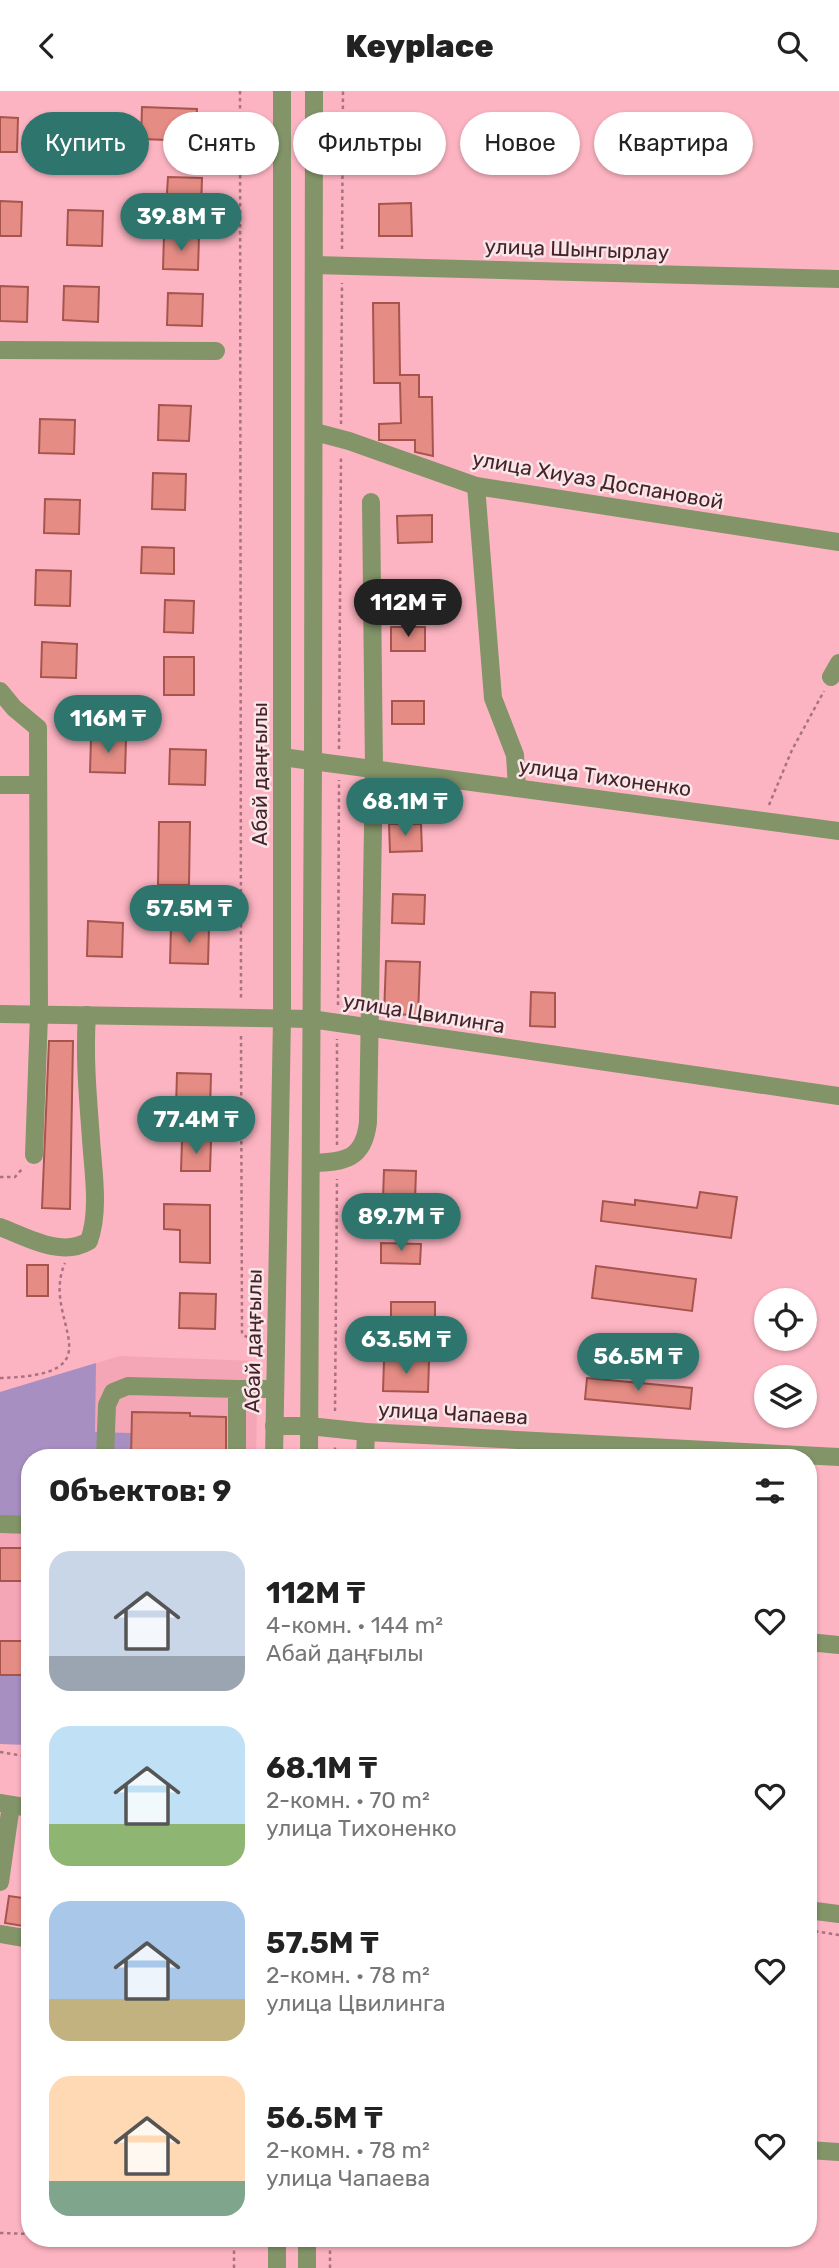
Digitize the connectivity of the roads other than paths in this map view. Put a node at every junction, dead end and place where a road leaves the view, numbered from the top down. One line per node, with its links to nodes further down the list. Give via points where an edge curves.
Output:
1 (282, 91): 12 (street, Абай даңғылы)
2 (314, 91): 3 (street)
3 (314, 265): 4 (street, улица Шынгырлау); 7 (street)
4 (839, 279)
5 (0, 350): 6 (street)
6 (216, 351)
7 (314, 432): 8 (street, улица Хиуаз Доспановой); 13 (street)
8 (476, 486): 10 (street, улица Хиуаз Доспановой); 17 (street, via 493,698 514,755)
9 (371, 502): 14 (street)
10 (839, 543)
11 (0, 691): 16 (street, via 38,728)
12 (282, 757): 13 (street, улица Тихоненко); 22 (street, Абай даңғылы)
13 (313, 761): 14 (street, улица Тихоненко); 23 (street)
14 (374, 768): 17 (street, улица Тихоненко); 24 (street)
15 (0, 785): 16 (street)
16 (38, 785): 20 (street)
17 (517, 788): 18 (street, улица Тихоненко)
18 (839, 831)
19 (0, 1014): 20 (street, улица Цвилинга)
20 (39, 1015): 21 (street, улица Цвилинга); 26 (street)
21 (87, 1015): 22 (street, улица Цвилинга); 28 (street, via 85,1063 94,1189 89,1241 61,1248)
22 (282, 1018): 23 (street, улица Цвилинга); 30 (street, Абай даңғылы)
23 (311, 1019): 24 (street, улица Цвилинга); 27 (street)
24 (370, 1029): 25 (street, улица Цвилинга); 27 (street, via 366,1138 357,1152 340,1162)
25 (839, 1096)
26 (34, 1155)
27 (312, 1163): 32 (street)
28 (0, 1227)
29 (237, 1389): 30 (street); 34 (street, via 128,1386 113,1392 107,1405); 35 (street)
30 (274, 1389): 31 (street, Абай даңғылы)
31 (274, 1426): 32 (street, улица Чапаева); 36 (street, Абай даңғылы)
32 (309, 1426): 33 (street, улица Чапаева); 37 (street)
33 (366, 1431): 38 (street); 39 (street, улица Чапаева)
34 (105, 1449)
35 (237, 1449)
36 (274, 1449)
37 (309, 1449)
38 (365, 1449)
39 (693, 1449)
40 (817, 1456): 41 (street, улица Чапаева)
41 (839, 1457)
42 (0, 1524): 43 (street)
43 (21, 1525)
44 (817, 1643): 45 (street)
45 (839, 1645)
46 (5, 1804): 47 (street)
47 (0, 1882)
48 (817, 1911): 49 (street)
49 (839, 1914)
50 (0, 1934): 51 (street)
51 (21, 1938)
52 (817, 2151): 53 (street)
53 (839, 2152)
54 (277, 2247): 56 (street)
55 (307, 2247): 57 (street)
56 (277, 2268)
57 (307, 2268)

